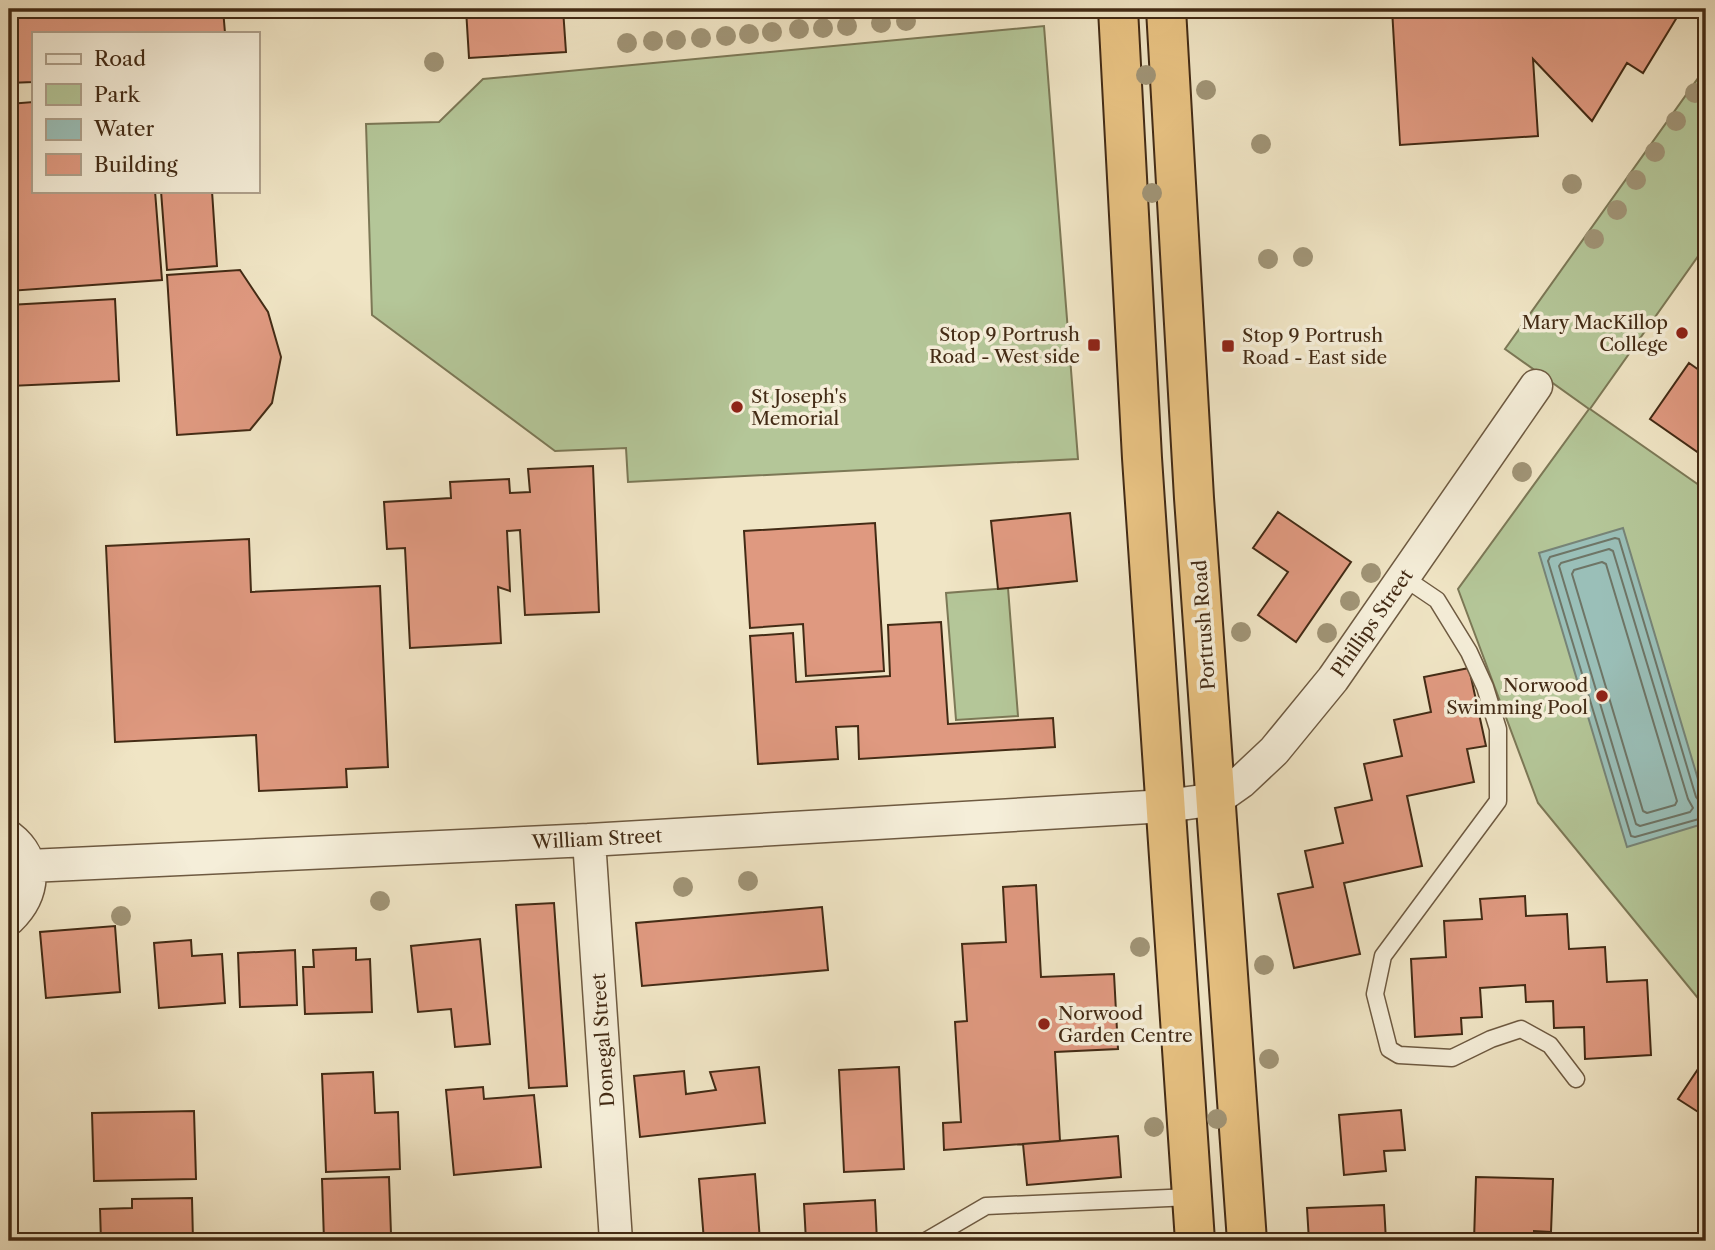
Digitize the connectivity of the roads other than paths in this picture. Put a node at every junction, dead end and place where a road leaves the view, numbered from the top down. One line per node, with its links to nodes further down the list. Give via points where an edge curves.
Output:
1 (1118, 9): 6 (highway)
2 (1166, 9): 5 (highway, Portrush Road, via 1192,474)
3 (1536, 386): 4 (street, Phillips Street)
4 (1404, 577): 5 (street, Phillips Street, via 1333,679 1274,751); 11 (lane, via 1437,600 1485,687 1498,729 1498,800 1383,956 1375,994 1389,1049 1399,1055 1452,1058 1521,1029 1550,1045)
5 (1217, 799): 6 (street, Phillips Street); 16 (highway, Portrush Road)
6 (1166, 806): 8 (street, William Street); 12 (highway)
7 (9, 837): 9 (street)
8 (589, 839): 9 (street, William Street); 13 (street, Donegal Street)
9 (29, 866): 10 (street, via 27,896)
10 (9, 919)
11 (1576, 1079)
12 (1191, 1197): 14 (lane, via 986,1206); 15 (highway)
13 (616, 1241)
14 (926, 1241)
15 (1195, 1241)
16 (1247, 1241)

